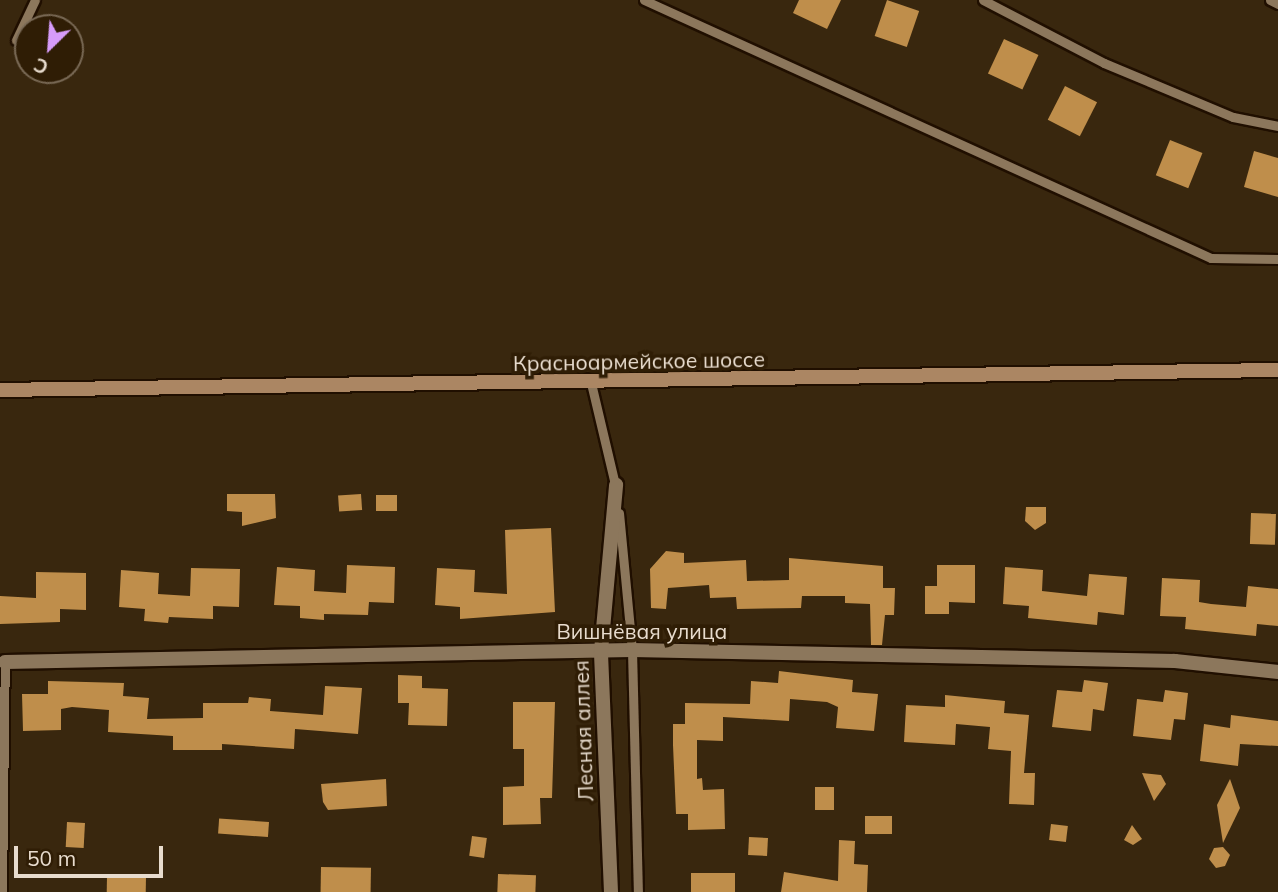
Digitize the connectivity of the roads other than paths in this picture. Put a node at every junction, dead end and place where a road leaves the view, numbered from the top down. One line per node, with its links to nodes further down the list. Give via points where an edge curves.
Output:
1 (644, 0): 6 (lane, via 1211,258)
2 (983, 0): 5 (lane, via 1104,63 1233,117)
3 (1270, 0): 4 (lane)
4 (1278, 5)
5 (1278, 126)
6 (1278, 259)
7 (1278, 370): 8 (main road, Красноармейское шоссе)
8 (591, 383): 9 (main road, Красноармейское шоссе); 10 (lane)
9 (0, 390)
10 (616, 485): 11 (street, Лесная аллея); 12 (lane)
11 (601, 650): 12 (street, Вишнёвая улица); 13 (street, Вишнёвая улица); 16 (street, Лесная аллея)
12 (632, 650): 14 (street, Вишнёвая улица, via 1175,661); 17 (lane)
13 (5, 662): 15 (lane)
14 (1278, 672)
15 (2, 892)
16 (611, 892)
17 (638, 892)

